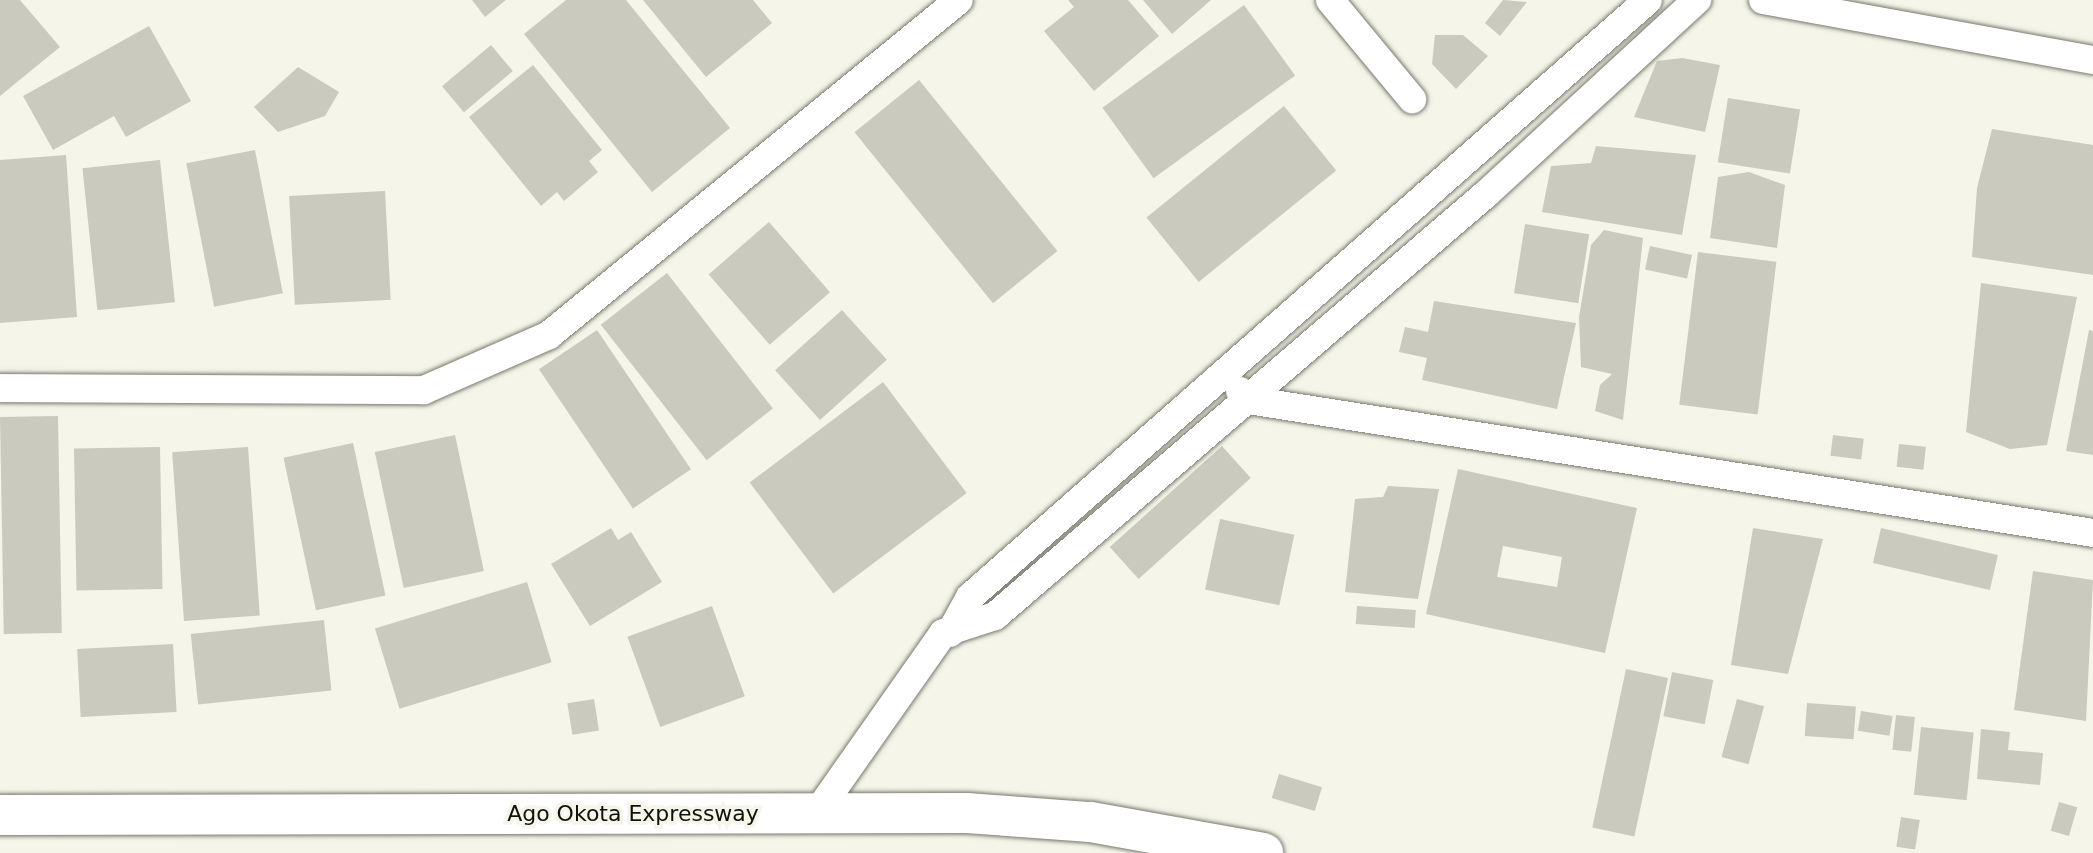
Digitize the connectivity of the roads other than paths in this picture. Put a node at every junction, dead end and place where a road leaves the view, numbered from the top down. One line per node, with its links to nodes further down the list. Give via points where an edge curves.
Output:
1 (959, 0): 9 (street, via 549,335 424,390)
2 (1330, 0): 7 (street)
3 (1648, 0): 8 (street)
4 (1697, 0): 10 (street)
5 (1763, 0): 6 (street)
6 (2093, 60)
7 (1412, 99)
8 (1226, 376): 10 (street); 12 (street, via 970,597)
9 (0, 388)
10 (1248, 400): 11 (street); 12 (street, via 995,616)
11 (2093, 533)
12 (950, 633): 13 (street)
13 (816, 814): 14 (main road, Ago Okota Expressway); 15 (main road, Ago Okota Expressway, via 1091,822)
14 (0, 815)
15 (1263, 853)

